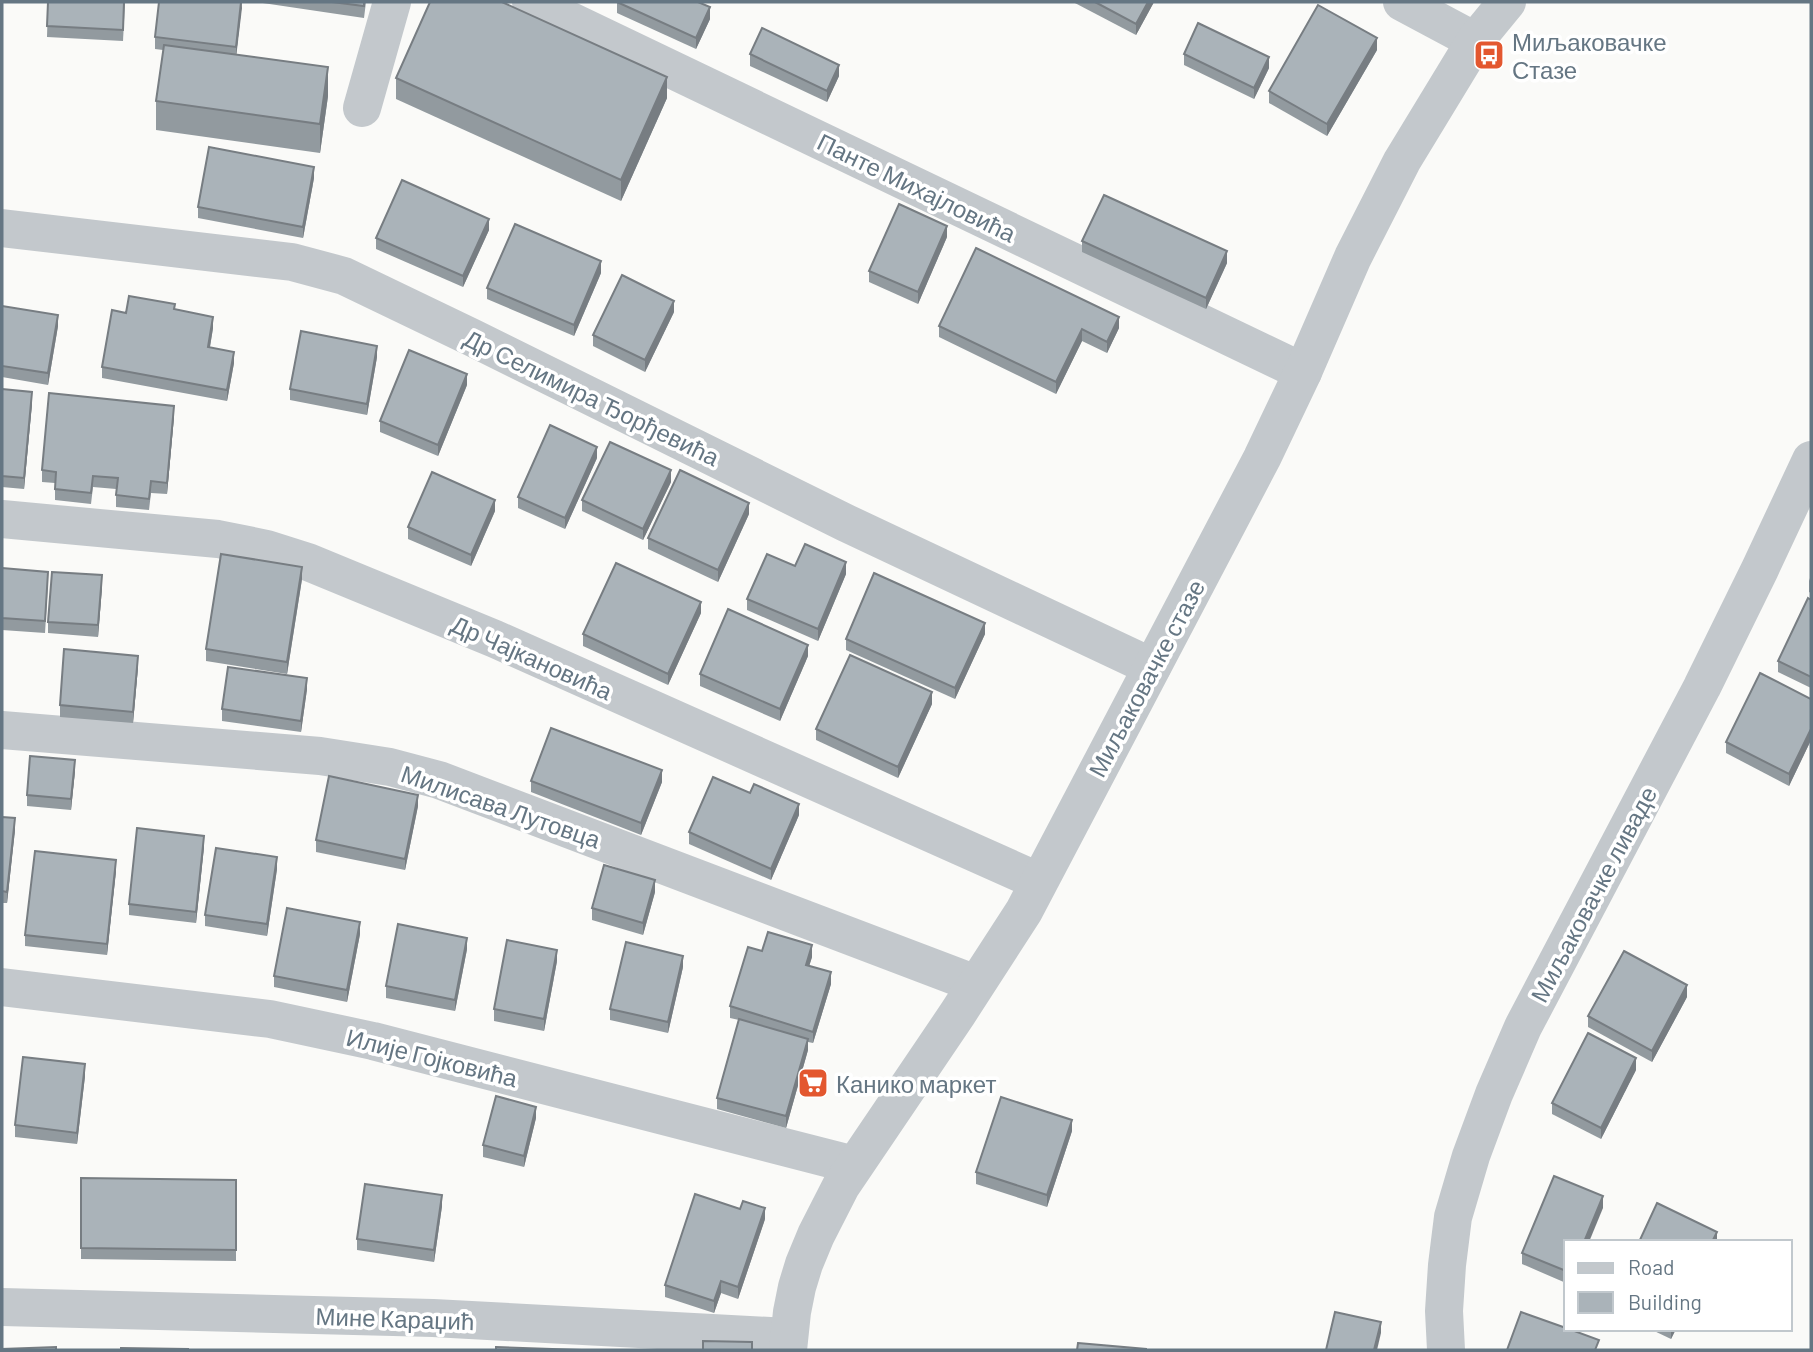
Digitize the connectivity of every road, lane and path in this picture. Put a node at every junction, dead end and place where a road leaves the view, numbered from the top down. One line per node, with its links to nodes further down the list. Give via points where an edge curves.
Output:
1 (392, 2): 6 (street)
2 (531, 2): 8 (street, Панте Михајловића)
3 (1402, 2): 5 (street)
4 (1507, 2): 5 (street, Миљаковачке стазе)
5 (1475, 41): 8 (street, Миљаковачке стазе, via 1402,161 1353,257)
6 (362, 108)
7 (2, 228): 11 (street, Др Селимира Ђорђевића, via 292,262 344,276 846,523)
8 (1303, 372): 11 (street, Миљаковачке стазе)
9 (1811, 460): 19 (street, Миљаковачке ливаде, via 1702,687 1522,1027 1494,1094 1453,1217 1444,1311)
10 (2, 519): 13 (street, Др Чајкановића, via 218,539 308,562 495,639)
11 (1152, 667): 13 (street, Миљаковачке стазе)
12 (2, 730): 14 (street, Милисава Лутовца, via 320,756 390,767 439,780)
13 (1038, 881): 14 (street, Миљаковачке стазе)
14 (976, 985): 16 (street, Миљаковачке стазе)
15 (2, 987): 16 (street, Илије Гојковића, via 283,1022)
16 (854, 1165): 18 (street, Миљаковачке стазе, via 804,1264)
17 (2, 1307): 18 (street, Мине Караџић, via 433,1318)
18 (788, 1344)
19 (1446, 1350)

